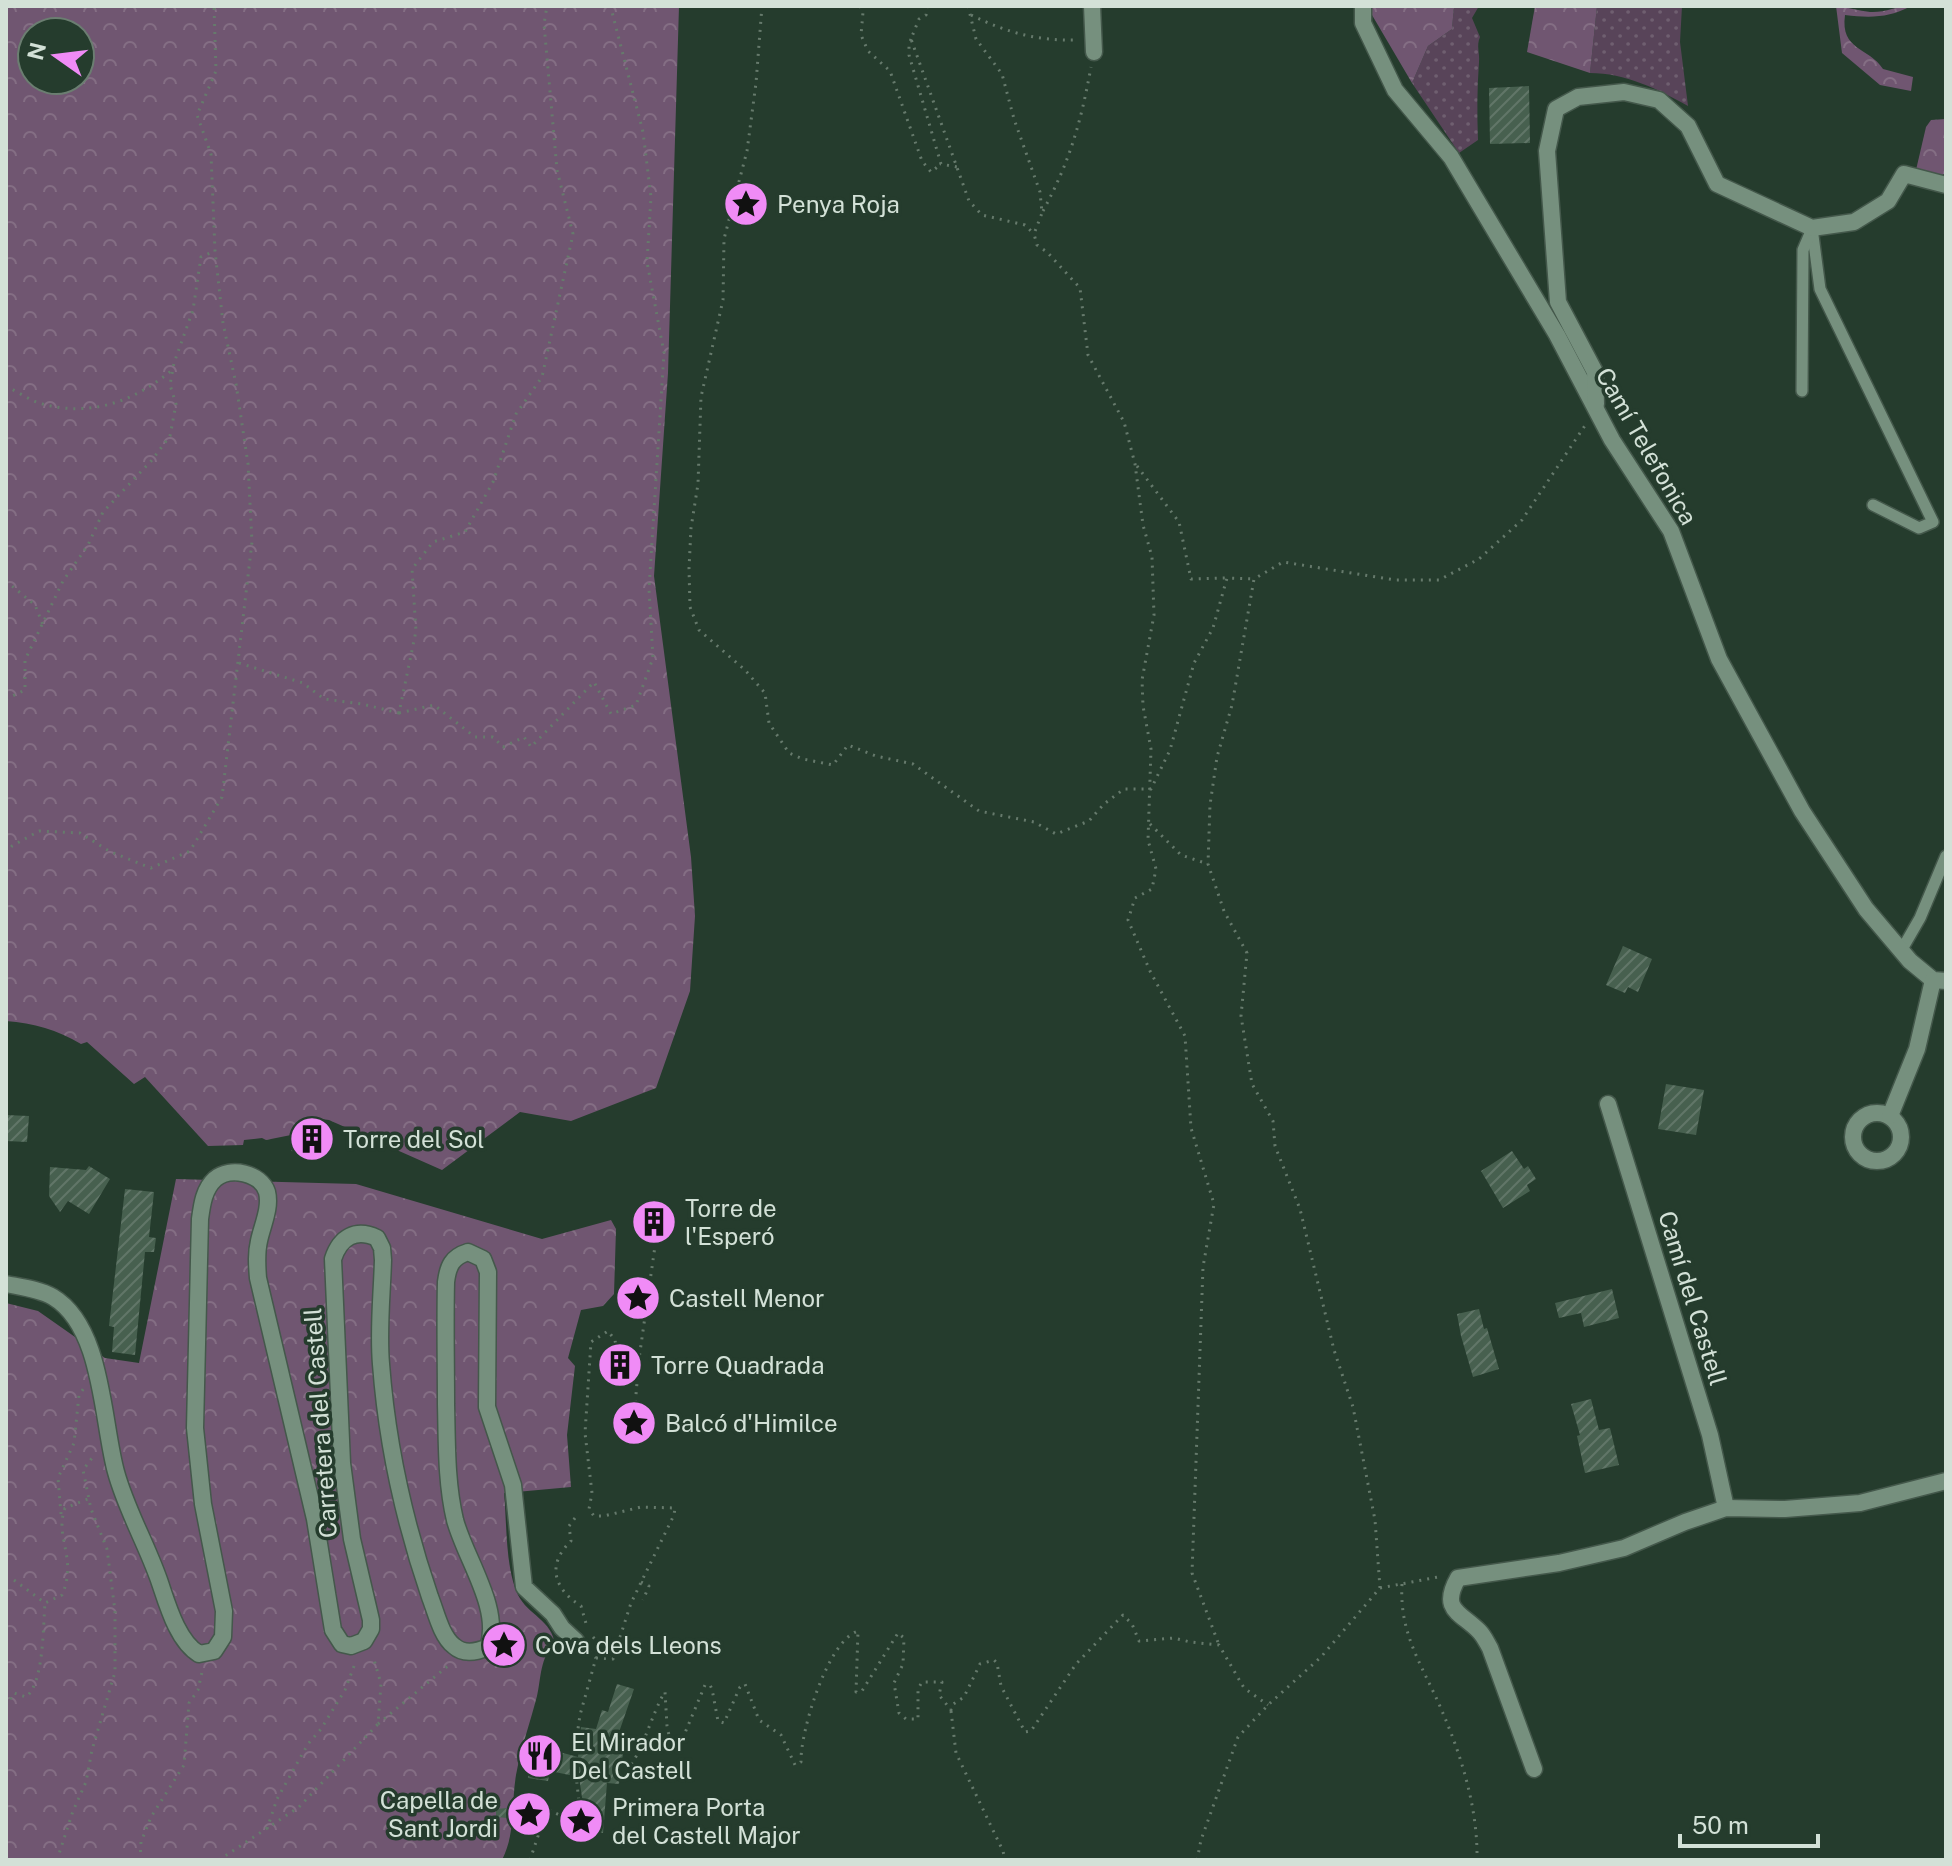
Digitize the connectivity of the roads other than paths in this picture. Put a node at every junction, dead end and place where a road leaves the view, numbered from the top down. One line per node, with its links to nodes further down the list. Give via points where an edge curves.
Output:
1 (1092, 6): 3 (street)
2 (1363, 6): 7 (street, Camí Telefonica, via 1363,23 1395,90 1451,157)
3 (1094, 46)
4 (1946, 185): 5 (street, via 1904,174 1888,201 1854,222)
5 (1812, 228): 6 (lane, via 1803,250); 7 (street, via 1717,184 1688,126 1659,100 1624,92 1578,97 1556,109 1547,151 1558,302 1595,372); 8 (lane, via 1820,289 1933,522 1919,528)
6 (1802, 391)
7 (1596, 409): 10 (street, Camí Telefonica, via 1671,531 1719,659 1802,811 1866,909)
8 (1873, 505)
9 (1946, 856): 10 (lane)
10 (1901, 951): 11 (street, Camí Telefonica)
11 (1940, 980): 13 (street)
12 (1608, 1104): 16 (street, Camí del Castell, via 1710,1435)
13 (1890, 1116)
14 (6, 1284): 17 (street, Carretera del Castell, via 42,1293 79,1324 96,1372 125,1499 177,1626 192,1650 214,1651 223,1637 224,1611 195,1428 200,1219 217,1177 249,1174 263,1184 268,1202 256,1260 258,1278 308,1490 333,1630 342,1644 363,1641 371,1629 342,1463 333,1271 342,1240 359,1233 377,1238 382,1248 381,1364 397,1484 436,1612 450,1642 465,1651 488,1647 493,1628 460,1534 448,1469 446,1282 451,1262 468,1252 483,1259 487,1407 513,1485 524,1587)
15 (1946, 1481): 16 (street, via 1860,1503)
16 (1726, 1508): 18 (street, via 1624,1548 1458,1578 1451,1604 1490,1648)
17 (576, 1641)
18 (1534, 1769)

